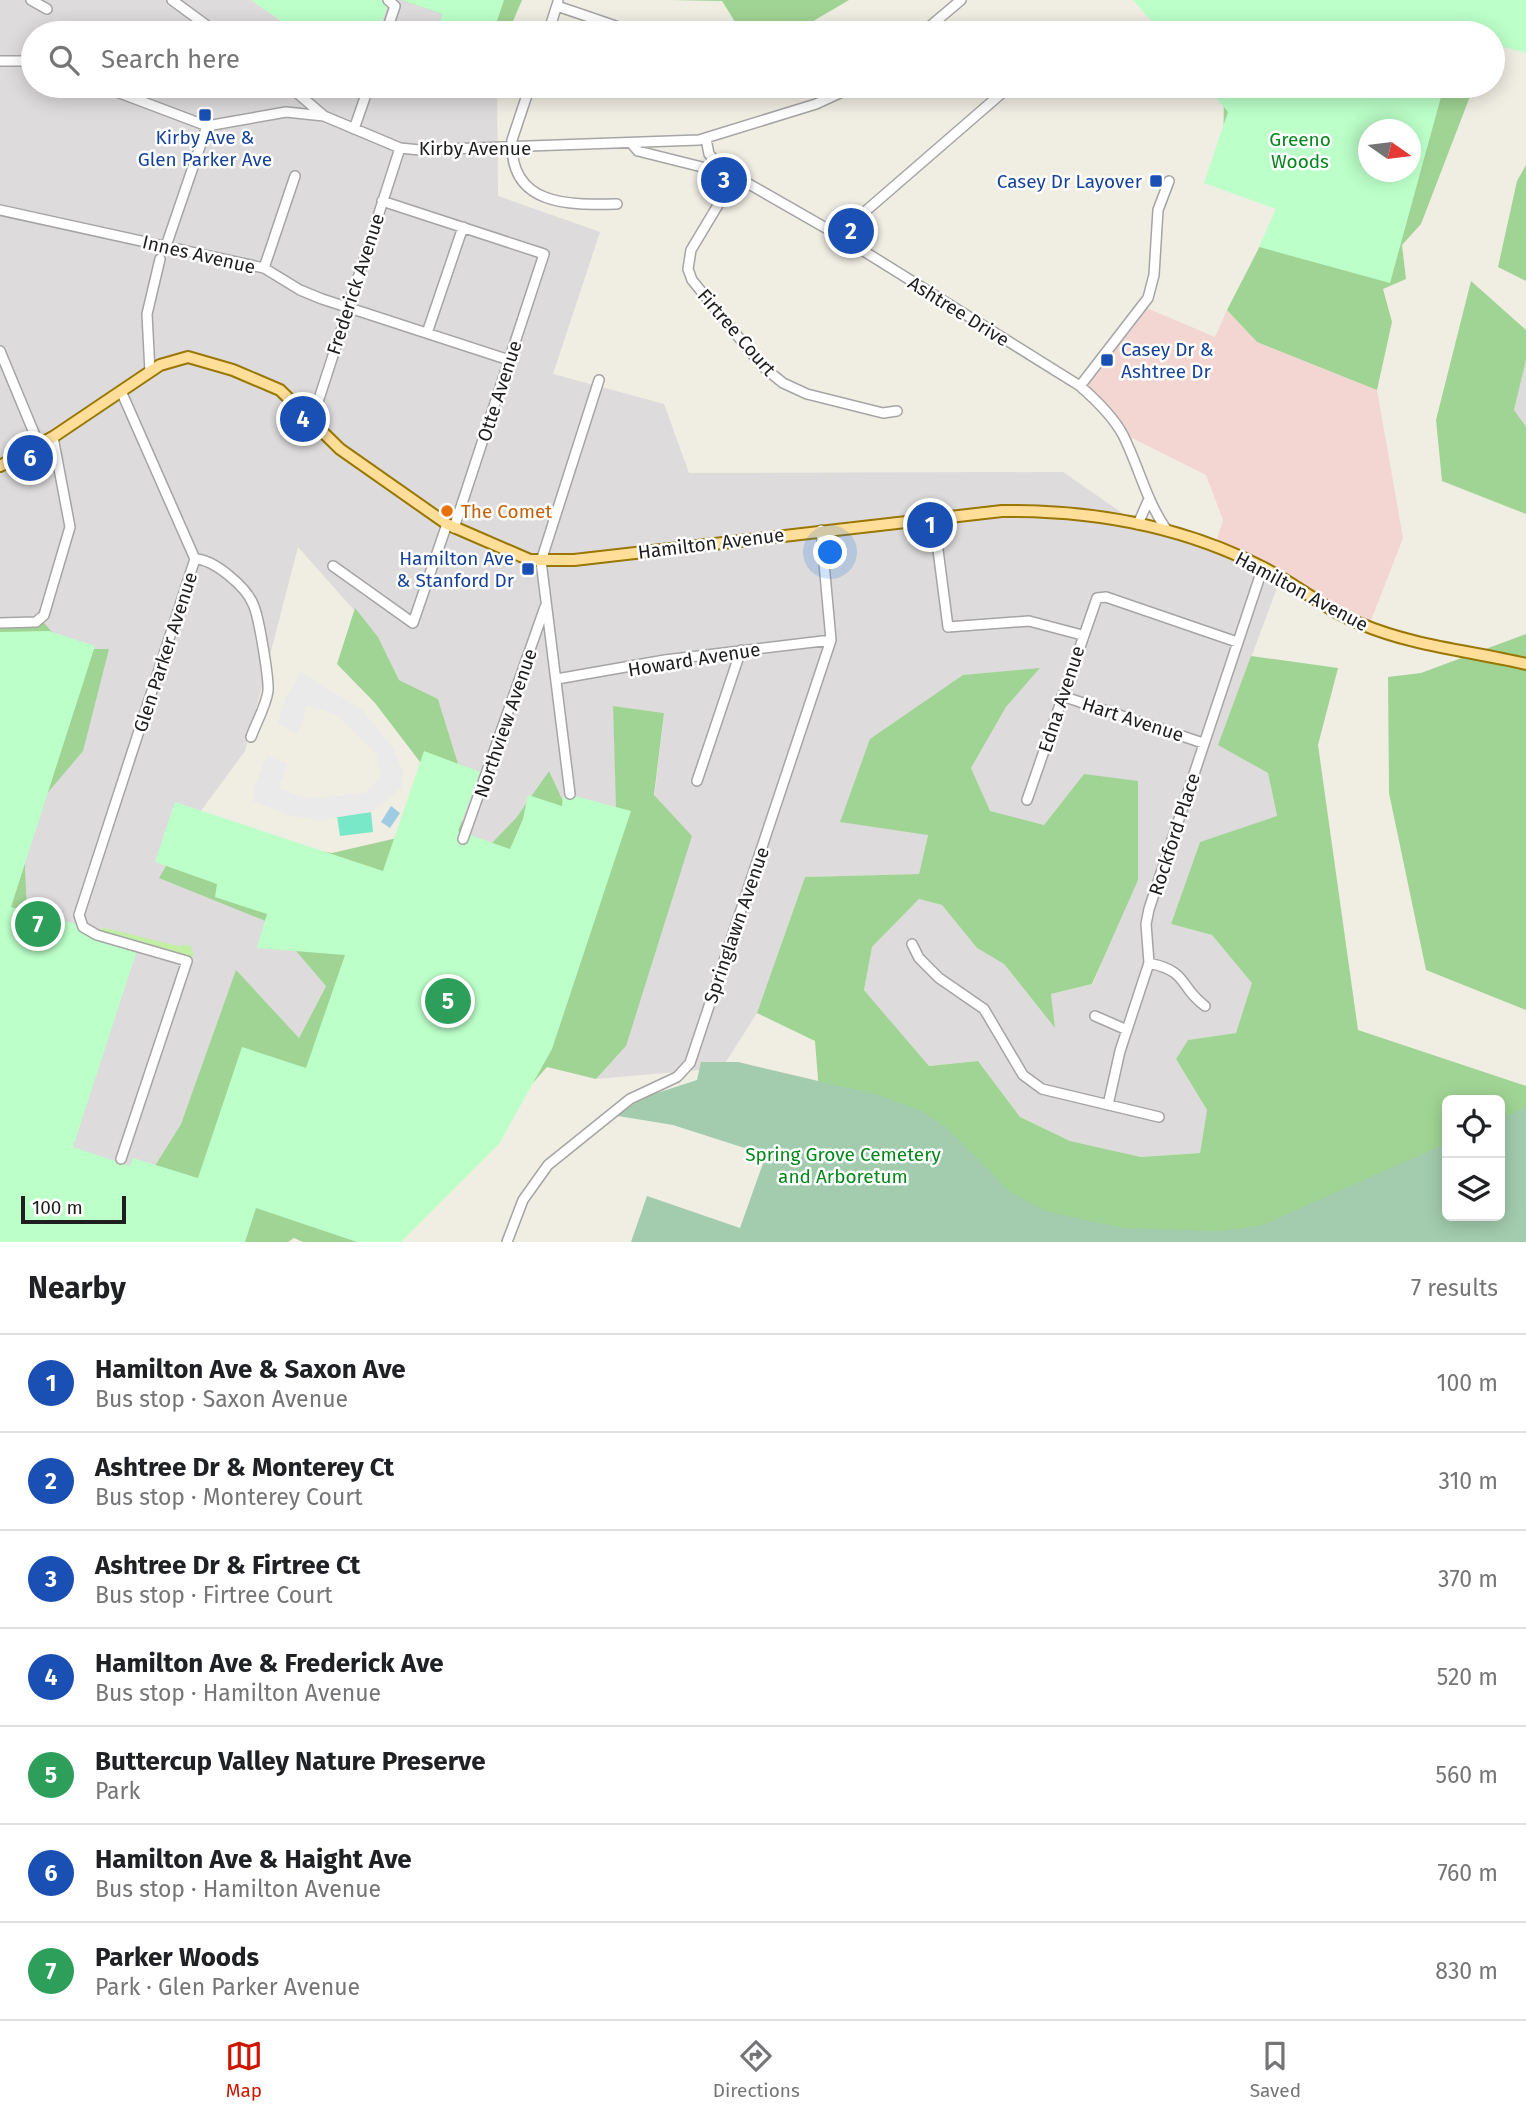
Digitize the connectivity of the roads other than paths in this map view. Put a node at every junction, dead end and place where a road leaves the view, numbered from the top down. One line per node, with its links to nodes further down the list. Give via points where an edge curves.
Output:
1 (31, 0): 6 (street)
2 (172, 0): 7 (street)
3 (961, 0): 11 (street)
4 (392, 3): 8 (street)
5 (558, 3): 9 (street); 10 (street)
6 (47, 9)
7 (201, 21)
8 (388, 21)
9 (552, 21)
10 (605, 21)
11 (936, 21)
12 (0, 61): 13 (street)
13 (21, 61)
14 (132, 98): 21 (street)
15 (303, 98): 20 (street)
16 (365, 98): 22 (street)
17 (527, 98): 26 (street)
18 (829, 98): 23 (street, Kirby Avenue)
19 (996, 98): 35 (street)
20 (324, 116): 21 (street, Kirby Avenue, via 286,112); 22 (street, Kirby Avenue)
21 (206, 126): 36 (street)
22 (354, 129): 25 (street, Kirby Avenue)
23 (706, 139): 24 (street, Kirby Avenue); 27 (street, via 709,154)
24 (632, 144): 26 (street, Kirby Avenue); 27 (street, Ashtree Drive, via 638,151)
25 (400, 148): 26 (street, Kirby Avenue); 31 (street, Frederick Avenue)
26 (512, 149): 32 (street, via 524,181 546,199)
27 (721, 168): 28 (street, Ashtree Drive)
28 (736, 175): 35 (street, Ashtree Drive); 47 (street, Firtree Court, via 691,250 688,269 692,280 762,366 783,383 883,413)
29 (295, 176): 38 (street)
30 (1169, 181): 45 (street, via 1158,210 1148,298)
31 (382, 201): 34 (street); 39 (street, Frederick Avenue)
32 (617, 204)
33 (0, 210): 36 (street, Innes Avenue)
34 (463, 228): 40 (street); 42 (street, Otte Avenue, via 544,254)
35 (838, 235): 45 (street, Ashtree Drive)
36 (166, 246): 38 (street, Innes Avenue)
37 (160, 259): 43 (street, via 148,314)
38 (264, 268): 39 (street, Innes Avenue, via 300,290)
39 (348, 306): 40 (street, Innes Avenue); 48 (street, Frederick Avenue, via 317,405)
40 (427, 332): 42 (street, Innes Avenue)
41 (0, 351): 50 (street)
42 (509, 360): 55 (street, Otte Avenue)
43 (150, 372): 46 (main road, Hamilton Avenue); 48 (main road, Hamilton Avenue, via 179,358 211,362 280,390)
44 (599, 380): 59 (street)
45 (1080, 386): 52 (street, Ashtree Drive, via 1122,433)
46 (121, 391): 49 (main road, Hamilton Avenue); 58 (street, Glen Parker Avenue)
47 (897, 411)
48 (308, 418): 55 (main road, Hamilton Avenue, via 340,449)
49 (53, 437): 50 (main road, Hamilton Avenue); 63 (street, via 69,517 68,540 44,615 36,622)
50 (40, 445): 51 (main road, Hamilton Avenue)
51 (0, 466)
52 (1148, 501): 54 (street); 57 (street, Ashtree Drive)
53 (934, 519): 54 (main road, Hamilton Avenue, via 1057,510); 56 (main road, Hamilton Avenue); 64 (street, via 948,627 1029,621)
54 (1138, 524): 57 (main road, Hamilton Avenue)
55 (450, 526): 59 (main road, Hamilton Avenue, via 511,554); 60 (street, Otte Avenue, via 413,623)
56 (821, 530): 59 (main road, Hamilton Avenue); 65 (street, Springlawn Avenue)
57 (1166, 530): 61 (main road, Hamilton Avenue)
58 (195, 559): 71 (street, via 204,559 222,572 255,608 268,691); 84 (street, Glen Parker Avenue, via 79,919 83,928 97,935 187,961)
59 (541, 561): 62 (street)
60 (333, 566)
61 (1263, 567): 66 (street, Rockford Place); 68 (main road, Hamilton Avenue, via 1336,613 1377,631)
62 (546, 606): 69 (street); 76 (street, Northview Avenue)
63 (0, 623)
64 (1082, 635): 66 (street, Edna Avenue, via 1097,598 1106,597); 70 (street, Edna Avenue)
65 (831, 639): 67 (street, Howard Avenue); 85 (street, Springlawn Avenue, via 690,1063 677,1077 630,1099 548,1165 523,1200)
66 (1237, 642): 72 (street, Rockford Place)
67 (741, 650): 69 (street, Howard Avenue); 73 (street)
68 (1526, 664)
69 (557, 678): 74 (street)
70 (1062, 696): 72 (street, Hart Avenue); 75 (street, Edna Avenue)
71 (251, 737)
72 (1203, 743): 78 (street, Rockford Place, via 1149,909)
73 (697, 781)
74 (570, 794)
75 (1027, 800)
76 (463, 839)
77 (912, 944): 82 (street, via 944,983 984,1009 1023,1075 1053,1093)
78 (1149, 963): 79 (street, via 1178,973); 81 (street, Rockford Place)
79 (1205, 1006)
80 (1095, 1016): 81 (street)
81 (1127, 1030): 82 (street, Rockford Place)
82 (1108, 1105): 83 (street)
83 (1159, 1117)
84 (121, 1159)
85 (507, 1242)

